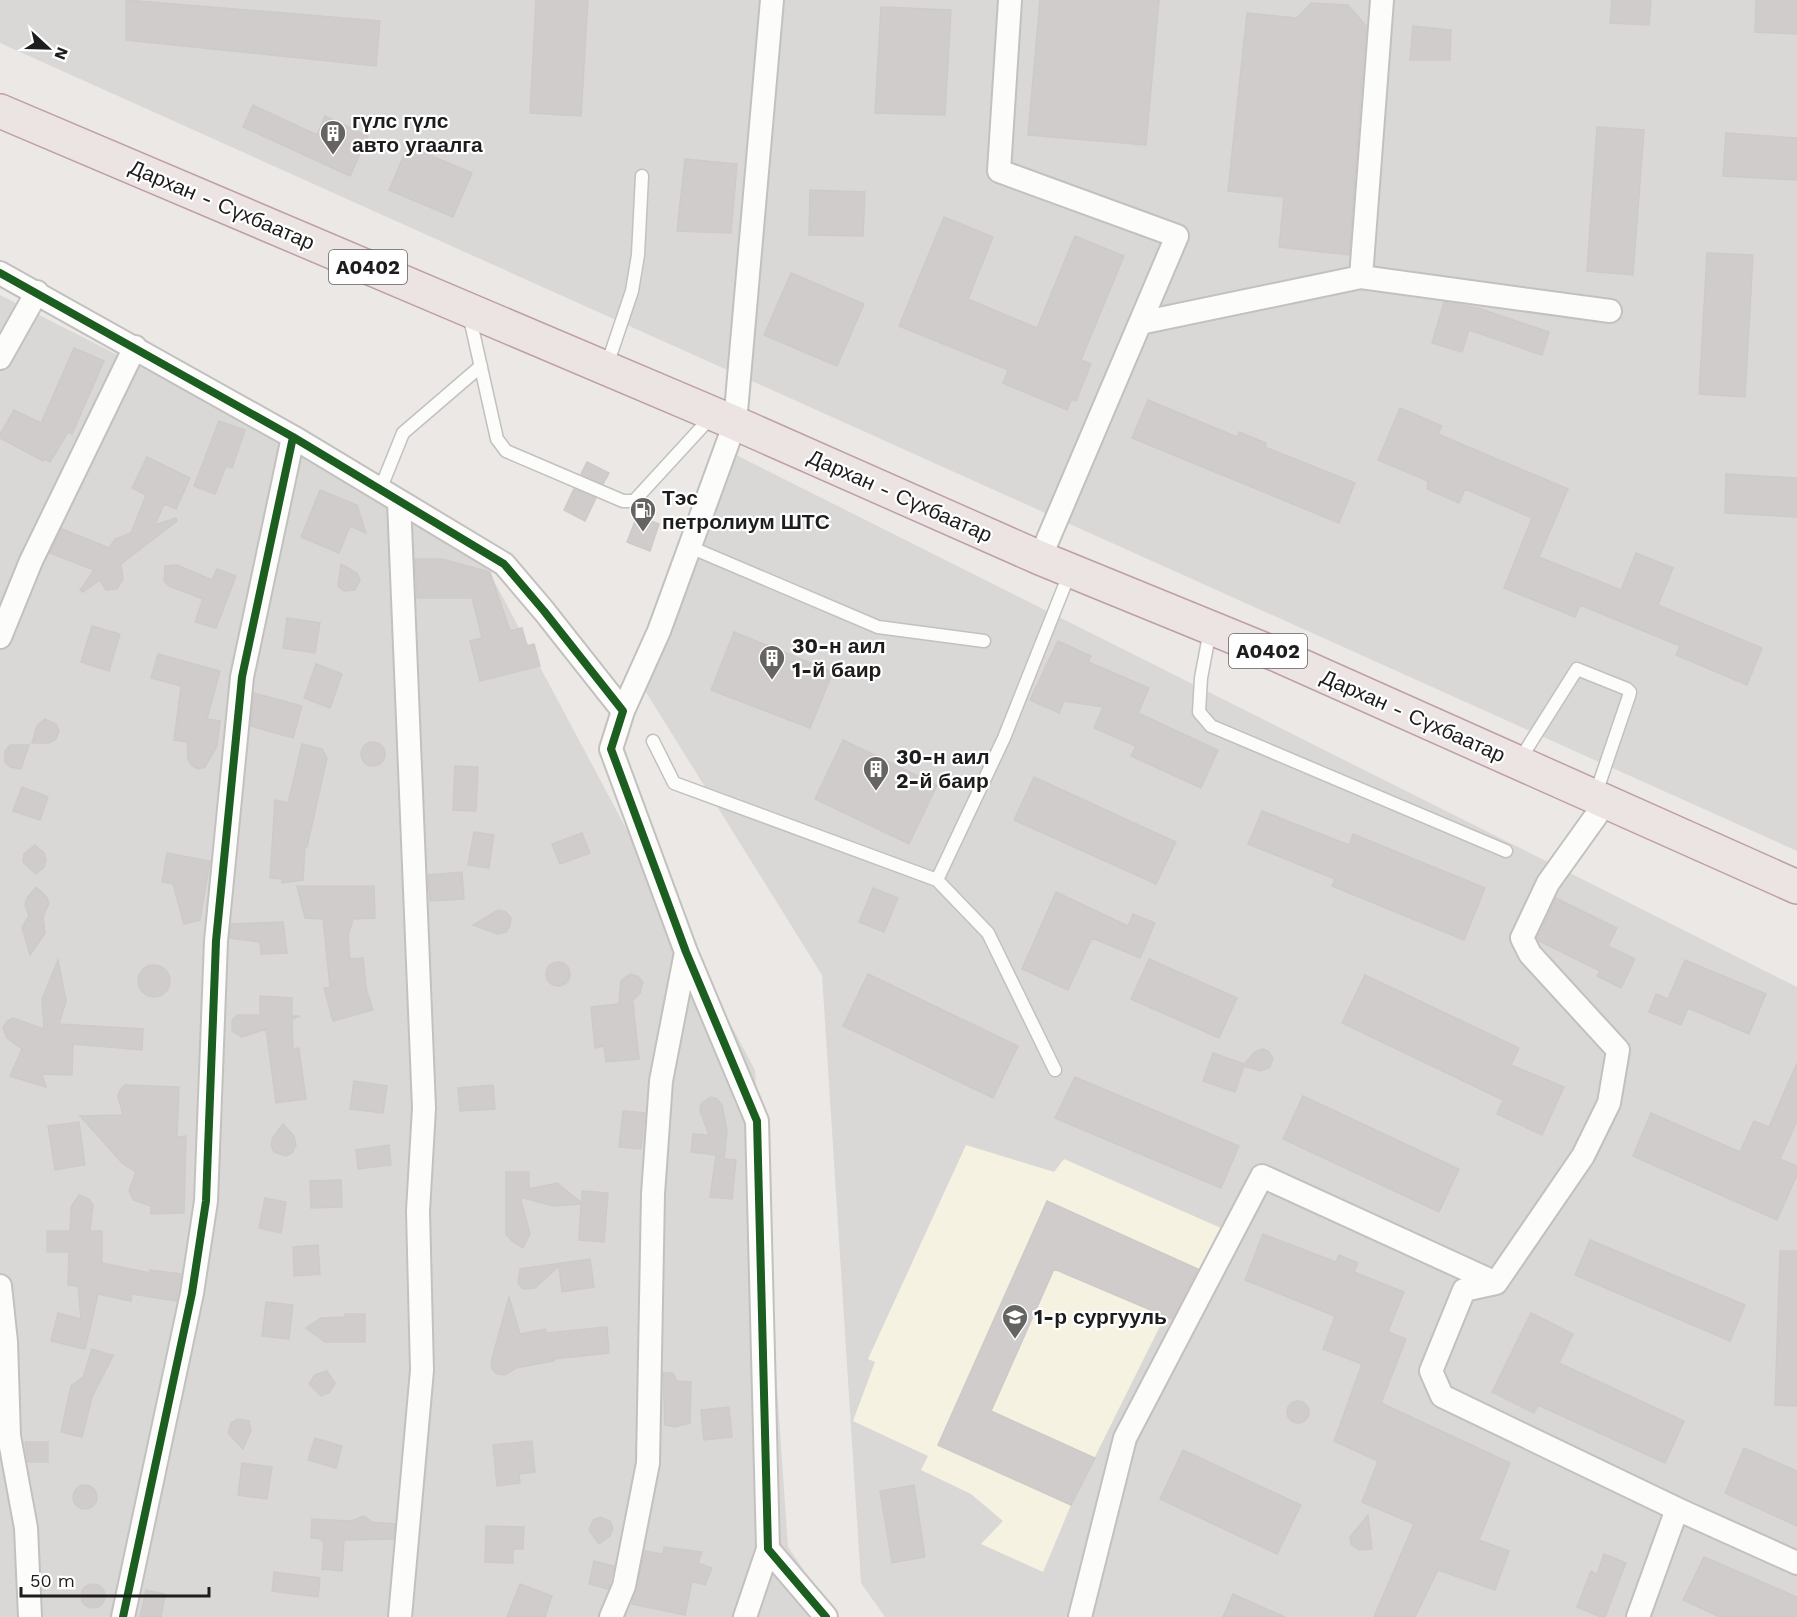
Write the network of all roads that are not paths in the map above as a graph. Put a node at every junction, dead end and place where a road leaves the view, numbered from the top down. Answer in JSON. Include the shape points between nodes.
{"nodes":[{"id":1,"x":772,"y":0,"type":"edge"},
{"id":2,"x":1010,"y":0,"type":"edge"},
{"id":3,"x":1382,"y":0,"type":"edge"},
{"id":4,"x":0,"y":111,"type":"edge"},
{"id":5,"x":642,"y":176,"type":"dead end"},
{"id":6,"x":0,"y":273,"type":"edge"},
{"id":7,"x":1361,"y":277,"type":"junction"},
{"id":8,"x":37,"y":292,"type":"junction"},
{"id":9,"x":468,"y":310,"type":"junction"},
{"id":10,"x":1610,"y":310,"type":"dead end"},
{"id":11,"x":1140,"y":323,"type":"junction"},
{"id":12,"x":135,"y":347,"type":"junction"},
{"id":13,"x":0,"y":358,"type":"edge"},
{"id":14,"x":481,"y":366,"type":"junction"},
{"id":15,"x":606,"y":368,"type":"junction"},
{"id":16,"x":725,"y":419,"type":"junction"},
{"id":17,"x":292,"y":437,"type":"junction"},
{"id":18,"x":389,"y":495,"type":"junction"},
{"id":19,"x":690,"y":547,"type":"junction"},
{"id":20,"x":1041,"y":558,"type":"junction"},
{"id":21,"x":1071,"y":570,"type":"junction"},
{"id":22,"x":1210,"y":627,"type":"junction"},
{"id":23,"x":0,"y":637,"type":"edge"},
{"id":24,"x":984,"y":641,"type":"dead end"},
{"id":25,"x":622,"y":711,"type":"junction"},
{"id":26,"x":653,"y":741,"type":"dead end"},
{"id":27,"x":1518,"y":763,"type":"junction"},
{"id":28,"x":1600,"y":800,"type":"junction"},
{"id":29,"x":1506,"y":851,"type":"dead end"},
{"id":30,"x":937,"y":880,"type":"junction"},
{"id":31,"x":1797,"y":887,"type":"edge"},
{"id":32,"x":686,"y":952,"type":"junction"},
{"id":33,"x":1056,"y":1070,"type":"dead end"},
{"id":34,"x":1496,"y":1283,"type":"junction"},
{"id":35,"x":0,"y":1286,"type":"edge"},
{"id":36,"x":1677,"y":1509,"type":"junction"},
{"id":37,"x":768,"y":1549,"type":"junction"},
{"id":38,"x":1797,"y":1563,"type":"edge"},
{"id":39,"x":30,"y":1617,"type":"edge"},
{"id":40,"x":123,"y":1617,"type":"edge"},
{"id":41,"x":400,"y":1617,"type":"edge"},
{"id":42,"x":611,"y":1617,"type":"edge"},
{"id":43,"x":745,"y":1617,"type":"edge"},
{"id":44,"x":826,"y":1617,"type":"edge"},
{"id":45,"x":1080,"y":1617,"type":"edge"},
{"id":46,"x":1638,"y":1617,"type":"edge"}],
"edges":[{"from":1,"to":16,"type":"street"},
{"from":2,"to":11,"type":"street","via":[[999,171],[1177,236]]},
{"from":3,"to":7,"type":"street"},
{"from":4,"to":9,"type":"highway","name":"Дархан - Сүхбаатар","number":"A0402"},
{"from":5,"to":15,"type":"lane","via":[[632,291]]},
{"from":6,"to":8,"type":"street"},
{"from":7,"to":10,"type":"street"},
{"from":7,"to":11,"type":"street"},
{"from":8,"to":12,"type":"street"},
{"from":8,"to":13,"type":"street"},
{"from":9,"to":14,"type":"lane"},
{"from":9,"to":15,"type":"highway","name":"Дархан - Сүхбаатар","number":"A0402"},
{"from":11,"to":20,"type":"street"},
{"from":12,"to":17,"type":"street"},
{"from":12,"to":23,"type":"street","via":[[31,561]]},
{"from":14,"to":16,"type":"lane","via":[[497,439],[506,451],[623,501],[634,501]]},
{"from":14,"to":18,"type":"lane","via":[[403,433]]},
{"from":15,"to":16,"type":"highway","name":"Дархан - Сүхбаатар","number":"A0402"},
{"from":16,"to":19,"type":"street"},
{"from":16,"to":20,"type":"highway","name":"Дархан - Сүхбаатар","number":"A0402"},
{"from":17,"to":18,"type":"street"},
{"from":17,"to":40,"type":"street","via":[[242,677],[216,941],[206,1201],[192,1293]]},
{"from":18,"to":25,"type":"street","via":[[504,564]]},
{"from":18,"to":41,"type":"street","via":[[424,1108],[418,1210],[422,1370]]},
{"from":19,"to":24,"type":"lane","via":[[878,627]]},
{"from":19,"to":25,"type":"street","via":[[659,631]]},
{"from":20,"to":21,"type":"highway","name":"Дархан - Сүхбаатар","number":"A0402"},
{"from":21,"to":22,"type":"highway","name":"Дархан - Сүхбаатар","number":"A0402"},
{"from":21,"to":30,"type":"lane","via":[[1009,728]]},
{"from":22,"to":27,"type":"highway","name":"Дархан - Сүхбаатар","number":"A0402"},
{"from":22,"to":29,"type":"lane","via":[[1199,712],[1211,726]]},
{"from":25,"to":32,"type":"street","via":[[611,749]]},
{"from":26,"to":30,"type":"lane","via":[[674,783]]},
{"from":27,"to":28,"type":"highway","name":"Дархан - Сүхбаатар","number":"A0402"},
{"from":27,"to":28,"type":"lane","via":[[1577,669],[1627,689],[1629,696]]},
{"from":28,"to":31,"type":"highway","name":"Дархан - Сүхбаатар","number":"A0402"},
{"from":28,"to":34,"type":"street","via":[[1548,883],[1522,938],[1530,954],[1618,1050],[1609,1103],[1583,1156]]},
{"from":30,"to":33,"type":"lane","via":[[988,933]]},
{"from":32,"to":37,"type":"street","via":[[756,1121]]},
{"from":32,"to":42,"type":"street","via":[[661,1081],[654,1171],[648,1463],[624,1586]]},
{"from":34,"to":36,"type":"street","via":[[1464,1290],[1431,1371],[1442,1396]]},
{"from":34,"to":45,"type":"street","via":[[1262,1176],[1125,1438]]},
{"from":35,"to":39,"type":"street","via":[[9,1436],[26,1528]]},
{"from":36,"to":38,"type":"street"},
{"from":36,"to":46,"type":"street"},
{"from":37,"to":43,"type":"street"},
{"from":37,"to":44,"type":"street"}]}
